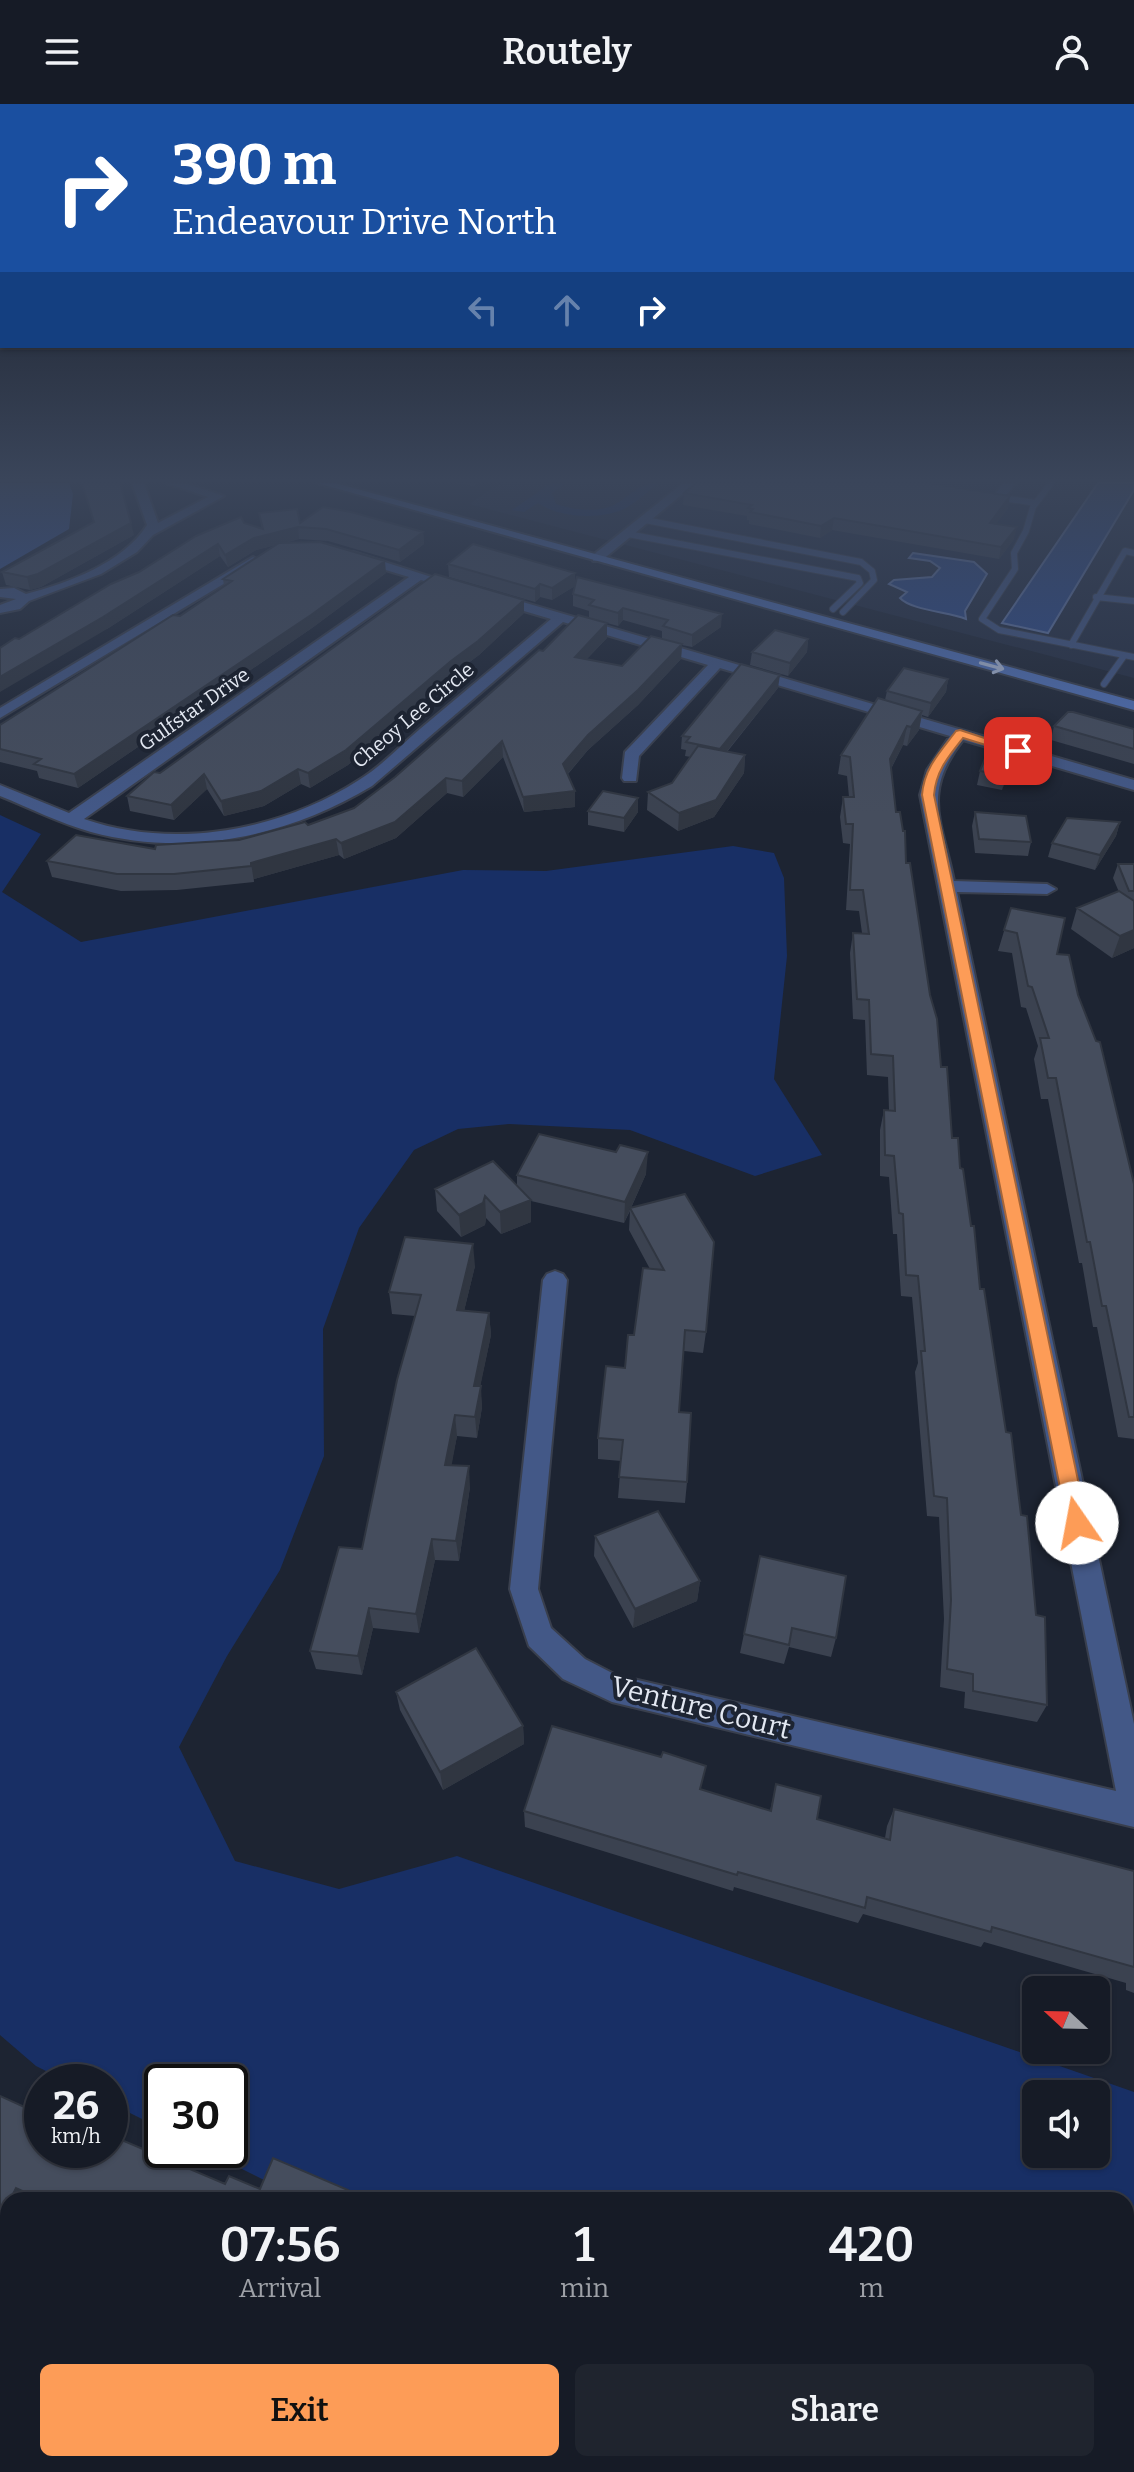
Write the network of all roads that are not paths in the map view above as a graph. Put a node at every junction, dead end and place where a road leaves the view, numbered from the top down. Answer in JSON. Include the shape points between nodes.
{"nodes":[{"id":1,"x":17,"y":594,"type":"edge"},
{"id":2,"x":37,"y":594,"type":"edge"},
{"id":3,"x":199,"y":594,"type":"edge"},
{"id":4,"x":394,"y":594,"type":"edge"},
{"id":5,"x":480,"y":594,"type":"edge"},
{"id":6,"x":733,"y":594,"type":"edge"},
{"id":7,"x":777,"y":594,"type":"edge"},
{"id":8,"x":852,"y":594,"type":"edge"},
{"id":9,"x":858,"y":594,"type":"edge"},
{"id":10,"x":999,"y":594,"type":"edge"},
{"id":11,"x":1098,"y":594,"type":"edge"},
{"id":12,"x":1096,"y":597,"type":"junction"},
{"id":13,"x":24,"y":598,"type":"junction"},
{"id":14,"x":1134,"y":601,"type":"edge"},
{"id":15,"x":0,"y":609,"type":"edge"},
{"id":16,"x":838,"y":610,"type":"junction"},
{"id":17,"x":561,"y":617,"type":"junction"},
{"id":18,"x":1071,"y":645,"type":"junction"},
{"id":19,"x":1124,"y":656,"type":"junction"},
{"id":20,"x":1134,"y":657,"type":"edge"},
{"id":21,"x":717,"y":663,"type":"junction"},
{"id":22,"x":1100,"y":689,"type":"junction"},
{"id":23,"x":1134,"y":692,"type":"edge"},
{"id":24,"x":1134,"y":706,"type":"edge"},
{"id":25,"x":0,"y":714,"type":"edge"},
{"id":26,"x":960,"y":734,"type":"junction"},
{"id":27,"x":630,"y":778,"type":"dead end"},
{"id":28,"x":1134,"y":785,"type":"edge"},
{"id":29,"x":0,"y":790,"type":"edge"},
{"id":30,"x":71,"y":820,"type":"junction"},
{"id":31,"x":948,"y":886,"type":"junction"},
{"id":32,"x":1047,"y":889,"type":"dead end"},
{"id":33,"x":555,"y":1280,"type":"dead end"},
{"id":34,"x":1134,"y":1799,"type":"edge"},
{"id":35,"x":1134,"y":1811,"type":"edge"}],
"edges":[{"from":1,"to":13,"type":"street"},
{"from":2,"to":13,"type":"street"},
{"from":3,"to":25,"type":"street"},
{"from":4,"to":30,"type":"street","name":"Gulfstar Drive"},
{"from":5,"to":17,"type":"street"},
{"from":6,"to":22,"type":"main road","one_way":true},
{"from":7,"to":16,"type":"main road"},
{"from":8,"to":16,"type":"lane"},
{"from":9,"to":16,"type":"lane"},
{"from":10,"to":18,"type":"lane","via":[[982,619],[999,630]]},
{"from":11,"to":12,"type":"lane"},
{"from":12,"to":14,"type":"lane"},
{"from":12,"to":18,"type":"lane"},
{"from":13,"to":15,"type":"street"},
{"from":16,"to":22,"type":"main road"},
{"from":17,"to":21,"type":"street"},
{"from":17,"to":30,"type":"street","name":"Cheoy Lee Circle","via":[[366,783],[320,808],[278,824],[173,838],[133,836]]},
{"from":18,"to":19,"type":"lane"},
{"from":19,"to":20,"type":"lane"},
{"from":19,"to":22,"type":"lane"},
{"from":21,"to":26,"type":"street"},
{"from":21,"to":27,"type":"street","via":[[631,755]]},
{"from":22,"to":23,"type":"main road"},
{"from":22,"to":24,"type":"main road"},
{"from":26,"to":28,"type":"street"},
{"from":26,"to":31,"type":"street","via":[[929,779]]},
{"from":29,"to":30,"type":"street","name":"Cheoy Lee Circle"},
{"from":31,"to":32,"type":"street"},
{"from":31,"to":34,"type":"street"},
{"from":33,"to":35,"type":"street","name":"Venture Court","via":[[524,1589],[539,1636],[574,1669],[612,1688]]}]}
